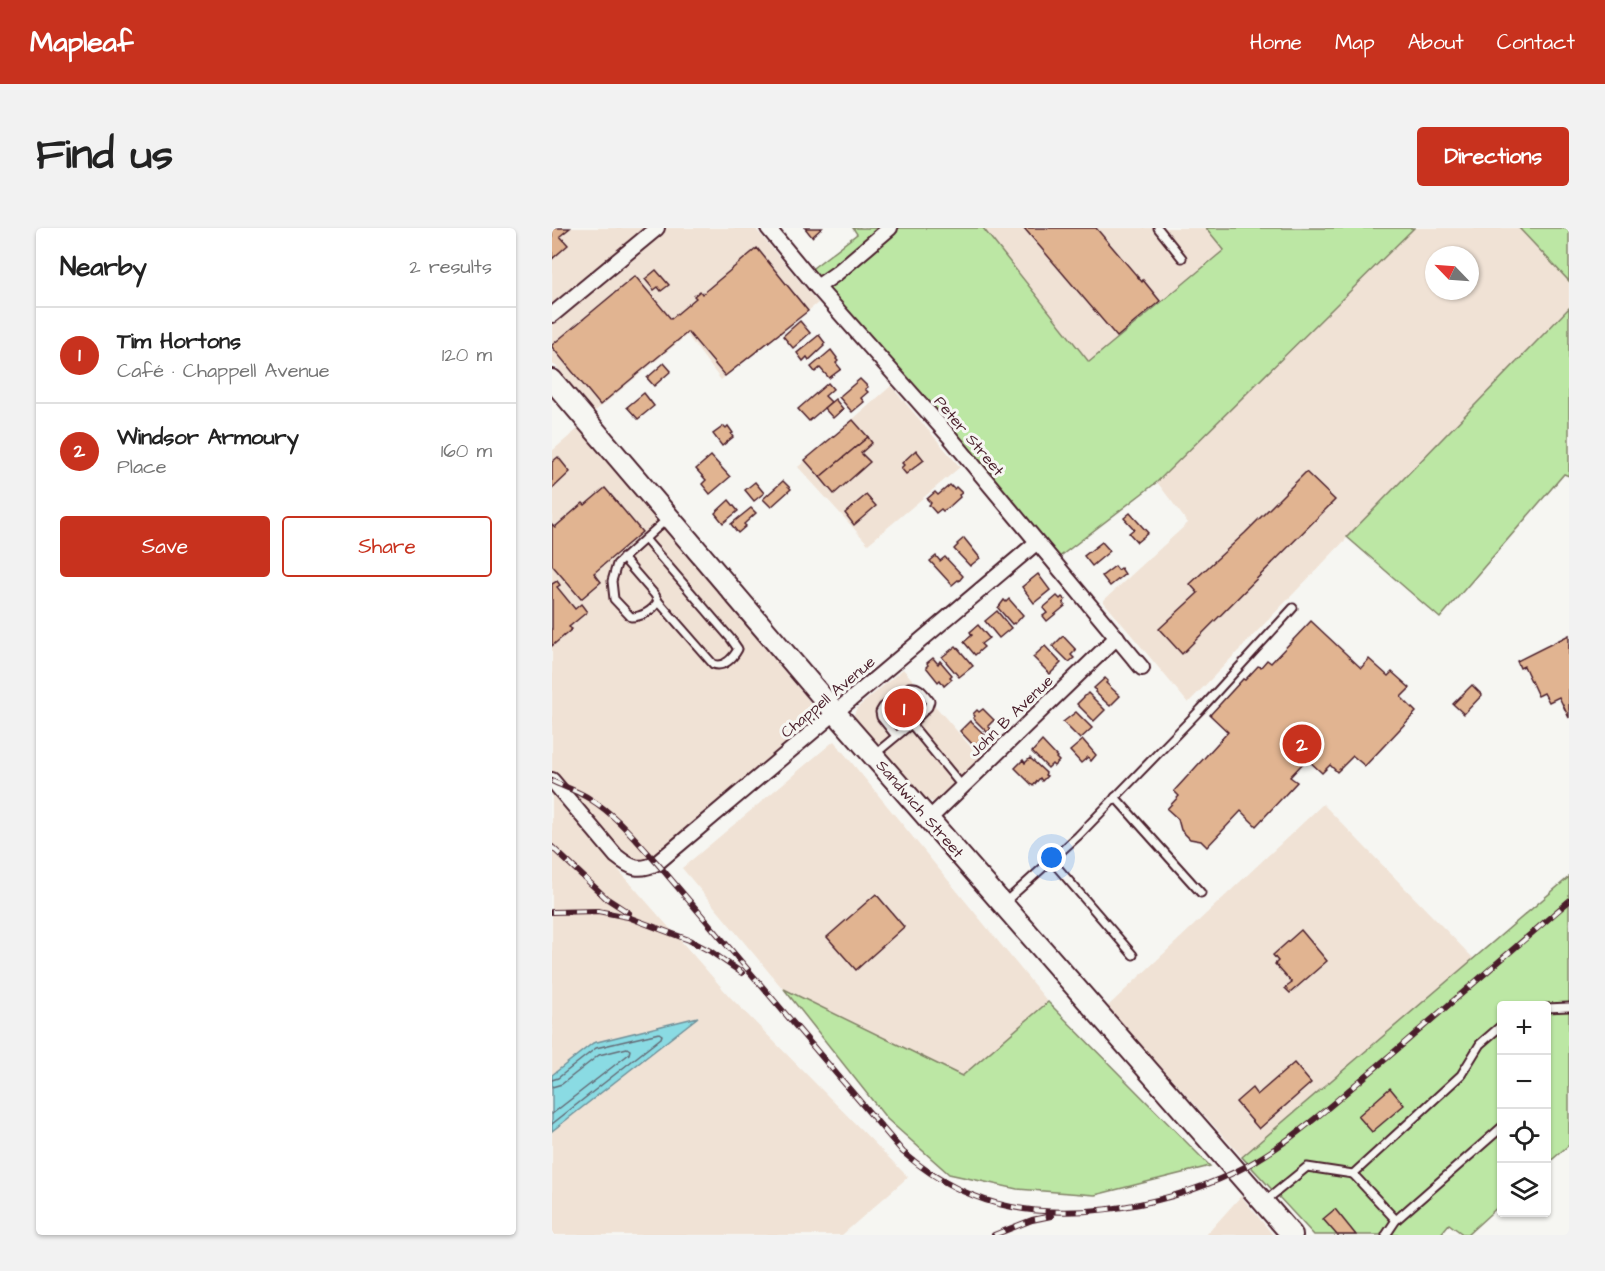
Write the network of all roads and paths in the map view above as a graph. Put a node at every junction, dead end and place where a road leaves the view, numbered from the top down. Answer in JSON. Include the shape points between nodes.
{"nodes":[{"id":1,"x":657,"y":228,"type":"edge"},
{"id":2,"x":768,"y":228,"type":"edge"},
{"id":3,"x":890,"y":228,"type":"edge"},
{"id":4,"x":1158,"y":228,"type":"edge"},
{"id":5,"x":1182,"y":258,"type":"dead end"},
{"id":6,"x":817,"y":287,"type":"junction"},
{"id":7,"x":552,"y":315,"type":"edge"},
{"id":8,"x":552,"y":380,"type":"edge"},
{"id":9,"x":669,"y":518,"type":"junction"},
{"id":10,"x":645,"y":538,"type":"junction"},
{"id":11,"x":1036,"y":543,"type":"junction"},
{"id":12,"x":623,"y":558,"type":"junction"},
{"id":13,"x":658,"y":601,"type":"junction"},
{"id":14,"x":1293,"y":608,"type":"dead end"},
{"id":15,"x":1116,"y":637,"type":"junction"},
{"id":16,"x":1142,"y":668,"type":"dead end"},
{"id":17,"x":835,"y":712,"type":"junction"},
{"id":18,"x":911,"y":724,"type":"junction"},
{"id":19,"x":897,"y":736,"type":"junction"},
{"id":20,"x":873,"y":756,"type":"junction"},
{"id":21,"x":552,"y":780,"type":"edge"},
{"id":22,"x":962,"y":786,"type":"junction"},
{"id":23,"x":1115,"y":797,"type":"junction"},
{"id":24,"x":928,"y":819,"type":"junction"},
{"id":25,"x":1051,"y":860,"type":"junction"},
{"id":26,"x":1201,"y":893,"type":"dead end"},
{"id":27,"x":1003,"y":904,"type":"junction"},
{"id":28,"x":1133,"y":955,"type":"dead end"},
{"id":29,"x":1569,"y":1007,"type":"edge"},
{"id":30,"x":1551,"y":1008,"type":"edge"},
{"id":31,"x":1497,"y":1029,"type":"edge"},
{"id":32,"x":1497,"y":1131,"type":"edge"},
{"id":33,"x":1353,"y":1174,"type":"junction"},
{"id":34,"x":1263,"y":1203,"type":"junction"},
{"id":35,"x":1396,"y":1220,"type":"junction"},
{"id":36,"x":1292,"y":1235,"type":"edge"},
{"id":37,"x":1386,"y":1235,"type":"edge"}],
"edges":[{"from":1,"to":7,"type":"street"},
{"from":2,"to":6,"type":"street","name":"Peter Street"},
{"from":3,"to":6,"type":"street"},
{"from":4,"to":5,"type":"lane"},
{"from":6,"to":11,"type":"street","name":"Peter Street","via":[[949,436]]},
{"from":8,"to":9,"type":"main road","name":"Sandwich Street"},
{"from":9,"to":10,"type":"lane"},
{"from":9,"to":17,"type":"main road","name":"Sandwich Street"},
{"from":10,"to":12,"type":"lane"},
{"from":10,"to":13,"type":"lane","via":[[731,639],[738,649],[735,655],[725,664],[713,664]]},
{"from":11,"to":15,"type":"street","name":"Peter Street"},
{"from":11,"to":17,"type":"street","name":"Chappell Avenue"},
{"from":12,"to":13,"type":"lane"},
{"from":12,"to":13,"type":"lane","via":[[612,581],[614,599],[631,617],[639,617]]},
{"from":14,"to":23,"type":"lane"},
{"from":15,"to":16,"type":"street","name":"Peter Street"},
{"from":15,"to":22,"type":"street","name":"John B Avenue"},
{"from":17,"to":20,"type":"main road","name":"Sandwich Street"},
{"from":17,"to":21,"type":"street","name":"Chappell Avenue","via":[[657,863],[646,868],[628,865],[616,856]]},
{"from":18,"to":19,"type":"lane"},
{"from":18,"to":19,"type":"lane","via":[[930,701],[914,686],[880,712]]},
{"from":18,"to":22,"type":"lane"},
{"from":19,"to":20,"type":"lane"},
{"from":20,"to":24,"type":"main road","name":"Sandwich Street"},
{"from":22,"to":24,"type":"street","name":"John B Avenue"},
{"from":23,"to":25,"type":"lane"},
{"from":23,"to":26,"type":"lane"},
{"from":24,"to":27,"type":"main road","name":"Sandwich Street"},
{"from":25,"to":27,"type":"lane"},
{"from":25,"to":28,"type":"lane"},
{"from":27,"to":34,"type":"main road","name":"Sandwich Street"},
{"from":29,"to":30,"type":"lane"},
{"from":31,"to":33,"type":"lane","via":[[1479,1044],[1461,1075]]},
{"from":32,"to":35,"type":"lane"},
{"from":33,"to":34,"type":"lane","via":[[1307,1167]]},
{"from":33,"to":35,"type":"lane"},
{"from":34,"to":36,"type":"main road","name":"Sandwich Street"},
{"from":35,"to":37,"type":"lane"}]}
